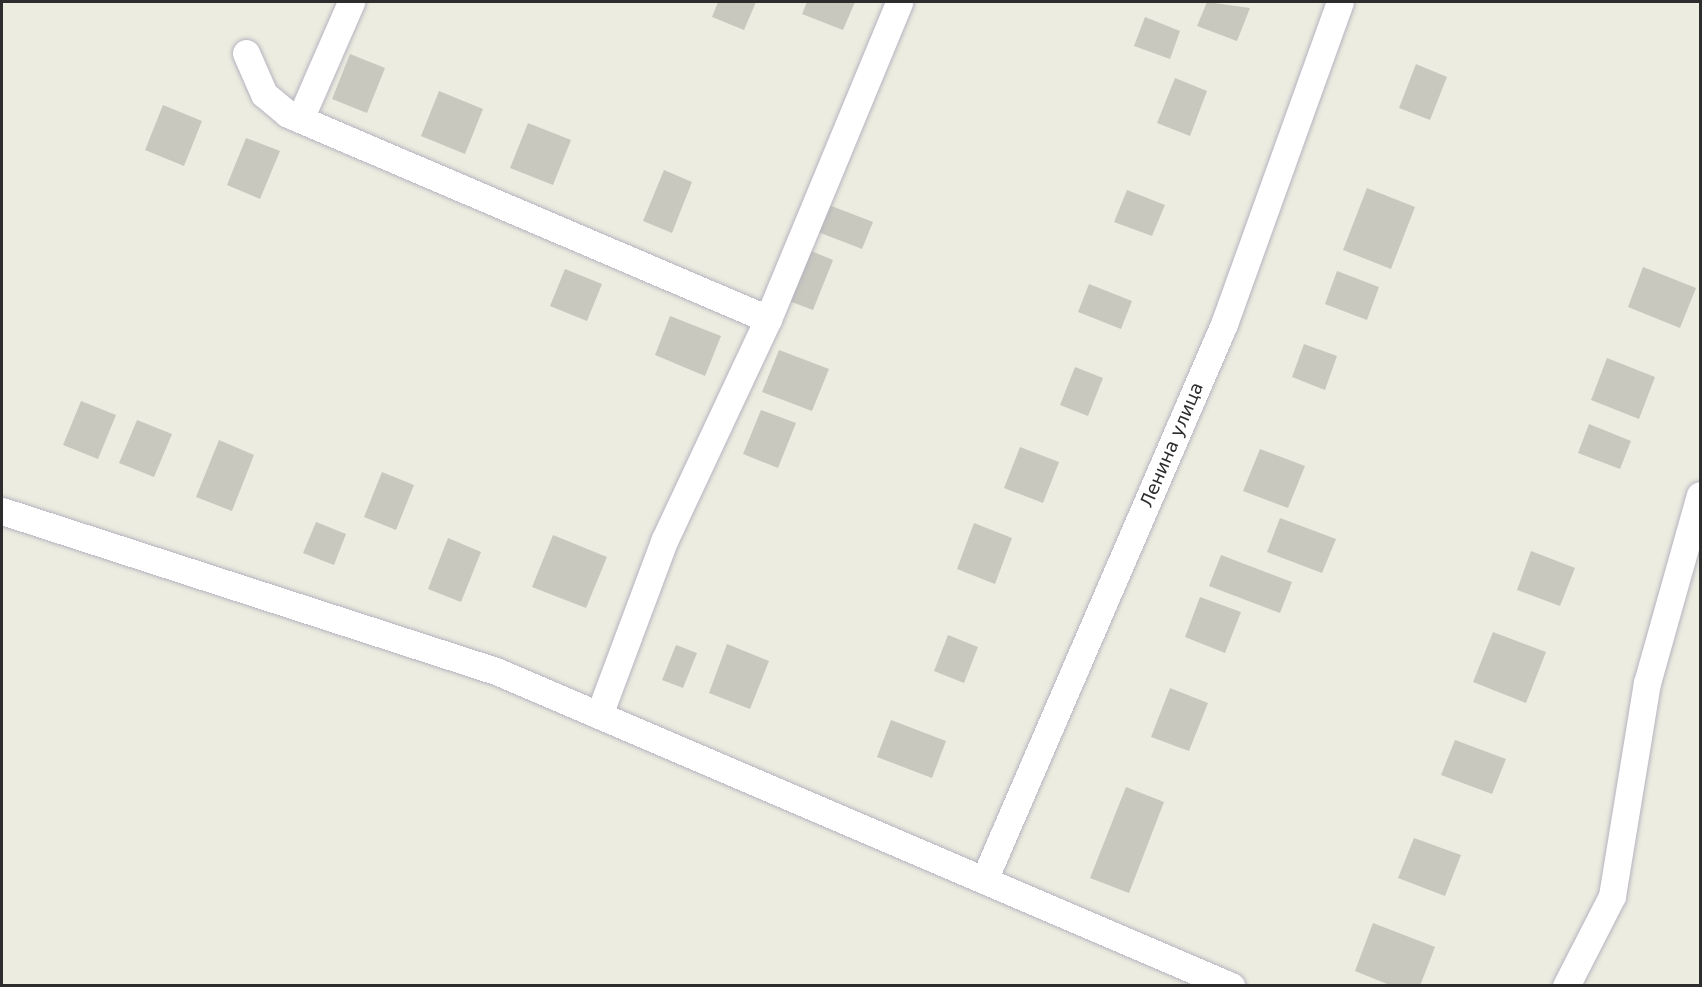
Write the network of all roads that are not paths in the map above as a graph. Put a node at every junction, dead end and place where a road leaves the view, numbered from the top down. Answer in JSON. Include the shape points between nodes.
{"nodes":[{"id":1,"x":351,"y":2,"type":"edge"},
{"id":2,"x":899,"y":2,"type":"edge"},
{"id":3,"x":1340,"y":2,"type":"edge"},
{"id":4,"x":246,"y":53,"type":"dead end"},
{"id":5,"x":300,"y":118,"type":"junction"},
{"id":6,"x":768,"y":319,"type":"junction"},
{"id":7,"x":1701,"y":495,"type":"edge"},
{"id":8,"x":2,"y":511,"type":"edge"},
{"id":9,"x":599,"y":715,"type":"junction"},
{"id":10,"x":984,"y":880,"type":"junction"},
{"id":11,"x":1231,"y":986,"type":"edge"},
{"id":12,"x":1566,"y":986,"type":"edge"}],
"edges":[{"from":1,"to":5,"type":"street"},
{"from":2,"to":6,"type":"street"},
{"from":3,"to":10,"type":"street","name":"Ленина улица","via":[[1224,324]]},
{"from":4,"to":5,"type":"street","via":[[264,94]]},
{"from":5,"to":6,"type":"street"},
{"from":6,"to":9,"type":"street","via":[[664,542]]},
{"from":7,"to":12,"type":"street","via":[[1647,683],[1612,896]]},
{"from":8,"to":9,"type":"street","via":[[496,671]]},
{"from":9,"to":10,"type":"street"},
{"from":10,"to":11,"type":"street"}]}
